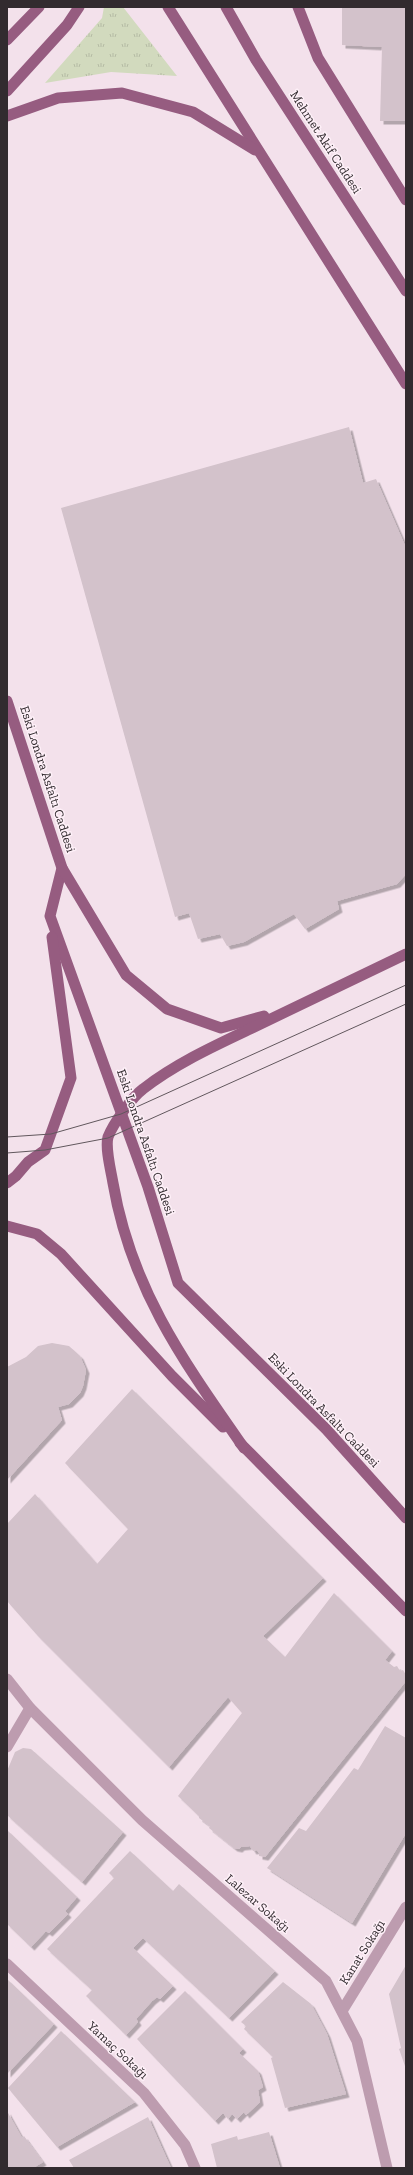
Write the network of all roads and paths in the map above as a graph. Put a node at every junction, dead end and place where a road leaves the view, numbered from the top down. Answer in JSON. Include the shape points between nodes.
{"nodes":[{"id":1,"x":39,"y":7,"type":"edge"},
{"id":2,"x":79,"y":7,"type":"edge"},
{"id":3,"x":168,"y":7,"type":"edge"},
{"id":4,"x":226,"y":7,"type":"edge"},
{"id":5,"x":298,"y":7,"type":"edge"},
{"id":6,"x":7,"y":40,"type":"edge"},
{"id":7,"x":7,"y":91,"type":"edge"},
{"id":8,"x":7,"y":116,"type":"edge"},
{"id":9,"x":258,"y":151,"type":"junction"},
{"id":10,"x":406,"y":200,"type":"edge"},
{"id":11,"x":403,"y":286,"type":"edge"},
{"id":12,"x":406,"y":384,"type":"edge"},
{"id":13,"x":7,"y":701,"type":"edge"},
{"id":14,"x":62,"y":868,"type":"junction"},
{"id":15,"x":50,"y":916,"type":"junction"},
{"id":16,"x":406,"y":954,"type":"edge"},
{"id":17,"x":290,"y":1010,"type":"junction"},
{"id":18,"x":121,"y":1114,"type":"junction"},
{"id":19,"x":7,"y":1183,"type":"edge"},
{"id":20,"x":7,"y":1226,"type":"edge"},
{"id":21,"x":244,"y":1448,"type":"junction"},
{"id":22,"x":406,"y":1518,"type":"edge"},
{"id":23,"x":406,"y":1611,"type":"edge"},
{"id":24,"x":7,"y":1679,"type":"edge"},
{"id":25,"x":30,"y":1708,"type":"junction"},
{"id":26,"x":7,"y":1747,"type":"edge"},
{"id":27,"x":406,"y":1907,"type":"edge"},
{"id":28,"x":7,"y":1964,"type":"edge"},
{"id":29,"x":342,"y":2011,"type":"junction"},
{"id":30,"x":195,"y":2168,"type":"edge"},
{"id":31,"x":387,"y":2168,"type":"edge"}],
"edges":[{"from":1,"to":6,"type":"main road"},
{"from":2,"to":7,"type":"main road","via":[[67,25]]},
{"from":3,"to":9,"type":"main road"},
{"from":4,"to":11,"type":"main road","name":"Mehmet Akif Caddesi","via":[[256,60]]},
{"from":5,"to":10,"type":"main road","via":[[318,58]]},
{"from":8,"to":9,"type":"main road","via":[[58,98],[122,93],[193,112]]},
{"from":9,"to":12,"type":"main road"},
{"from":13,"to":14,"type":"main road","name":"Eski Londra Asfaltı Caddesi"},
{"from":14,"to":15,"type":"main road","name":"Eski Londra Asfaltı Caddesi"},
{"from":14,"to":17,"type":"main road","via":[[126,975],[167,1009],[221,1028]]},
{"from":15,"to":18,"type":"main road","name":"Eski Londra Asfaltı Caddesi"},
{"from":15,"to":19,"type":"main road","via":[[71,1078],[45,1150],[28,1162]]},
{"from":16,"to":17,"type":"main road"},
{"from":17,"to":18,"type":"main road","via":[[200,1053],[142,1089]]},
{"from":18,"to":21,"type":"main road","via":[[108,1138],[117,1206],[131,1255],[156,1312],[187,1366]]},
{"from":18,"to":22,"type":"main road","name":"Eski Londra Asfaltı Caddesi","via":[[148,1187],[178,1282],[326,1429]]},
{"from":20,"to":21,"type":"main road","via":[[37,1234],[61,1254],[172,1376]]},
{"from":21,"to":23,"type":"main road"},
{"from":24,"to":25,"type":"street","name":"Lalezar Sokağı"},
{"from":25,"to":26,"type":"street"},
{"from":25,"to":29,"type":"street","name":"Lalezar Sokağı","via":[[142,1820],[326,1981]]},
{"from":27,"to":29,"type":"street","name":"Kanat Sokağı"},
{"from":28,"to":30,"type":"street","name":"Yamaç Sokağı","via":[[144,2093],[185,2145]]},
{"from":29,"to":31,"type":"street","name":"Lalezar Sokağı","via":[[357,2041]]}]}
